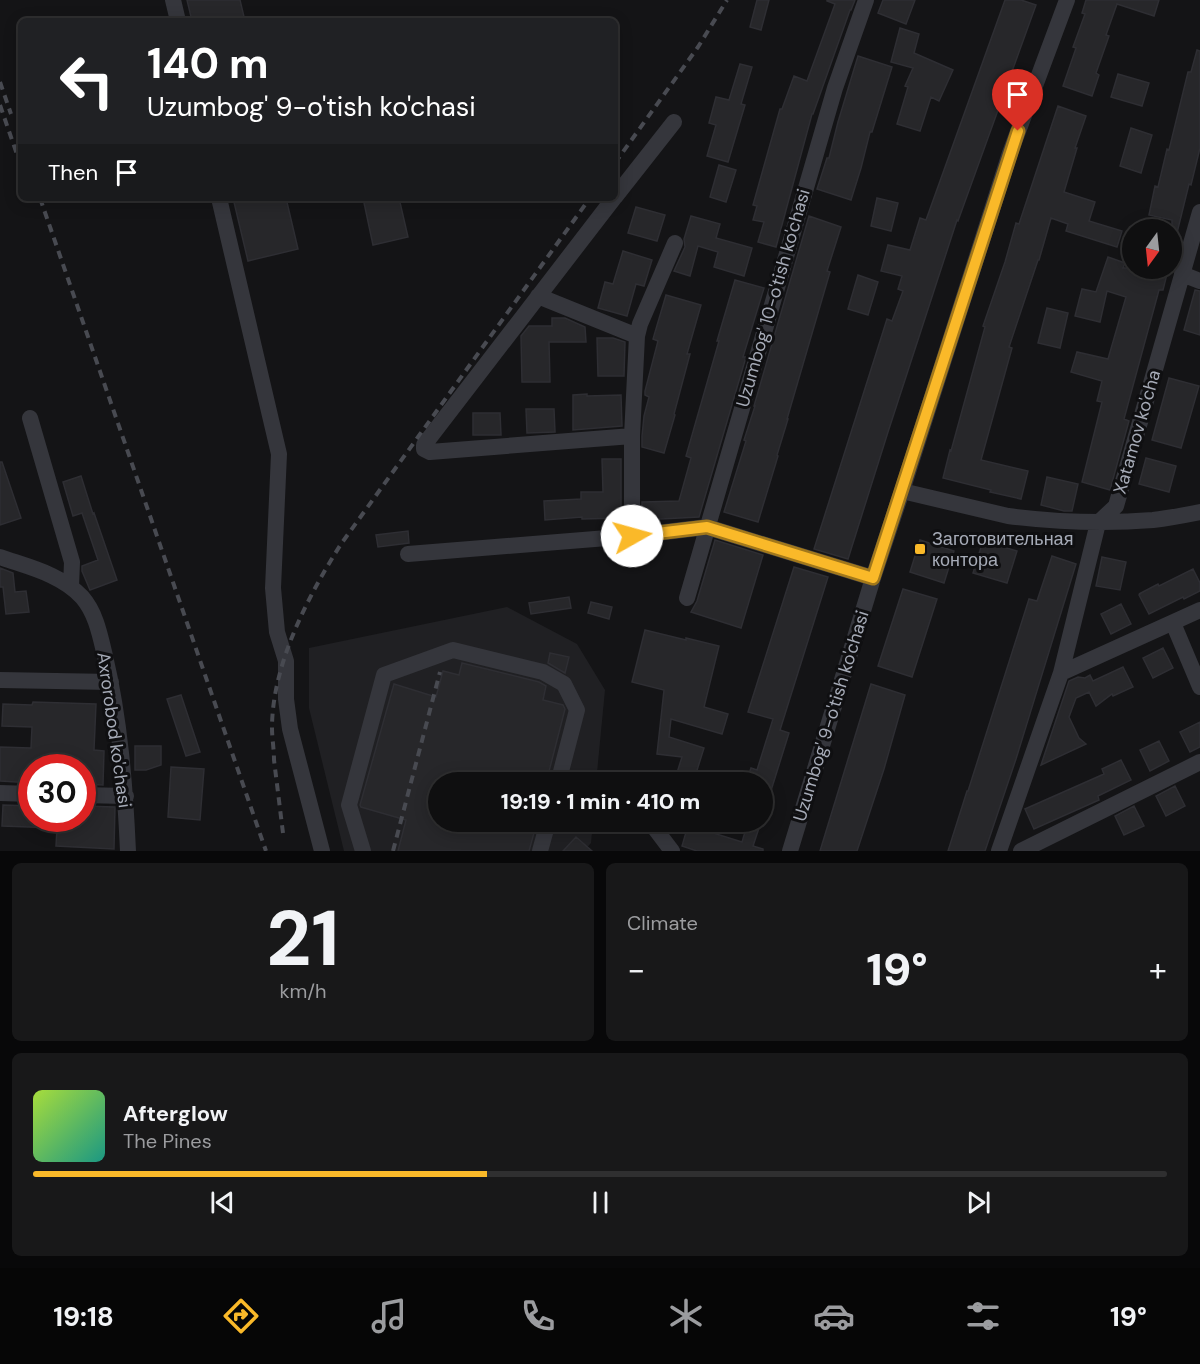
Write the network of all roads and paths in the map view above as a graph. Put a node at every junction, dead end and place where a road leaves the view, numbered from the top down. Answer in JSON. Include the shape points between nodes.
{"nodes":[{"id":1,"x":173,"y":0,"type":"edge"},
{"id":2,"x":866,"y":0,"type":"edge"},
{"id":3,"x":1067,"y":0,"type":"edge"},
{"id":4,"x":177,"y":18,"type":"edge"},
{"id":5,"x":674,"y":122,"type":"dead end"},
{"id":6,"x":618,"y":192,"type":"edge"},
{"id":7,"x":220,"y":201,"type":"edge"},
{"id":8,"x":611,"y":201,"type":"edge"},
{"id":9,"x":1200,"y":212,"type":"edge"},
{"id":10,"x":675,"y":243,"type":"dead end"},
{"id":11,"x":1182,"y":274,"type":"joint"},
{"id":12,"x":1181,"y":279,"type":"edge"},
{"id":13,"x":1200,"y":281,"type":"edge"},
{"id":14,"x":538,"y":296,"type":"junction"},
{"id":15,"x":637,"y":336,"type":"junction"},
{"id":16,"x":30,"y":418,"type":"dead end"},
{"id":17,"x":632,"y":436,"type":"junction"},
{"id":18,"x":902,"y":491,"type":"junction"},
{"id":19,"x":1200,"y":513,"type":"edge"},
{"id":20,"x":1098,"y":523,"type":"junction"},
{"id":21,"x":707,"y":527,"type":"junction"},
{"id":22,"x":632,"y":536,"type":"junction"},
{"id":23,"x":408,"y":554,"type":"dead end"},
{"id":24,"x":0,"y":557,"type":"edge"},
{"id":25,"x":873,"y":578,"type":"junction"},
{"id":26,"x":71,"y":587,"type":"junction"},
{"id":27,"x":687,"y":598,"type":"dead end"},
{"id":28,"x":1200,"y":610,"type":"edge"},
{"id":29,"x":1173,"y":623,"type":"junction"},
{"id":30,"x":1061,"y":673,"type":"junction"},
{"id":31,"x":0,"y":680,"type":"edge"},
{"id":32,"x":111,"y":682,"type":"junction"},
{"id":33,"x":1200,"y":687,"type":"edge"},
{"id":34,"x":1200,"y":762,"type":"edge"},
{"id":35,"x":561,"y":772,"type":"edge"},
{"id":36,"x":0,"y":793,"type":"edge"},
{"id":37,"x":18,"y":794,"type":"edge"},
{"id":38,"x":96,"y":795,"type":"edge"},
{"id":39,"x":126,"y":796,"type":"junction"},
{"id":40,"x":545,"y":832,"type":"edge"},
{"id":41,"x":658,"y":832,"type":"edge"},
{"id":42,"x":128,"y":851,"type":"edge"},
{"id":43,"x":322,"y":851,"type":"edge"},
{"id":44,"x":363,"y":851,"type":"edge"},
{"id":45,"x":540,"y":851,"type":"edge"},
{"id":46,"x":672,"y":851,"type":"edge"},
{"id":47,"x":790,"y":851,"type":"edge"},
{"id":48,"x":999,"y":851,"type":"edge"},
{"id":49,"x":1021,"y":851,"type":"edge"}],
"edges":[{"from":1,"to":4,"type":"street"},
{"from":2,"to":21,"type":"street","name":"Uzumbog' 10-o'tish ko'chasi","via":[[835,88]]},
{"from":3,"to":18,"type":"street","name":"Uzumbog' 9-o'tish ko'chasi","via":[[1010,153]]},
{"from":5,"to":6,"type":"street"},
{"from":7,"to":43,"type":"street","via":[[279,454],[273,588],[277,632],[286,661],[285,699],[290,729]]},
{"from":8,"to":14,"type":"street"},
{"from":9,"to":11,"type":"street","name":"Xatamov ko'cha"},
{"from":10,"to":15,"type":"street"},
{"from":11,"to":13,"type":"street"},
{"from":12,"to":20,"type":"street","name":"Xatamov ko'cha","via":[[1116,506]]},
{"from":14,"to":15,"type":"street"},
{"from":14,"to":17,"type":"street","via":[[426,441],[424,449],[430,452]]},
{"from":15,"to":17,"type":"street"},
{"from":16,"to":26,"type":"street","via":[[72,562]]},
{"from":17,"to":22,"type":"street"},
{"from":18,"to":20,"type":"street","via":[[1008,516]]},
{"from":18,"to":25,"type":"street","name":"Uzumbog' 9-o'tish ko'chasi"},
{"from":19,"to":20,"type":"street"},
{"from":20,"to":30,"type":"street","name":"Xatamov ko'cha"},
{"from":21,"to":22,"type":"street"},
{"from":21,"to":25,"type":"street"},
{"from":21,"to":27,"type":"street","name":"Uzumbog' 10-o'tish ko'chasi"},
{"from":22,"to":23,"type":"street"},
{"from":24,"to":26,"type":"street","name":"Axrorobod ko'chasi"},
{"from":25,"to":47,"type":"street","name":"Uzumbog' 9-o'tish ko'chasi"},
{"from":26,"to":32,"type":"street","name":"Axrorobod ko'chasi","via":[[87,603],[95,621]]},
{"from":28,"to":29,"type":"street"},
{"from":29,"to":30,"type":"street"},
{"from":29,"to":33,"type":"street"},
{"from":30,"to":48,"type":"street","name":"Xatamov ko'cha"},
{"from":31,"to":32,"type":"street"},
{"from":32,"to":39,"type":"street","name":"Axrorobod ko'chasi"},
{"from":34,"to":49,"type":"street"},
{"from":35,"to":44,"type":"street","via":[[577,710],[564,684],[543,672],[453,650],[384,675],[349,805]]},
{"from":36,"to":37,"type":"street"},
{"from":38,"to":39,"type":"street"},
{"from":39,"to":42,"type":"street","name":"Axrorobod ko'chasi"},
{"from":40,"to":45,"type":"street"},
{"from":41,"to":46,"type":"street"}]}
